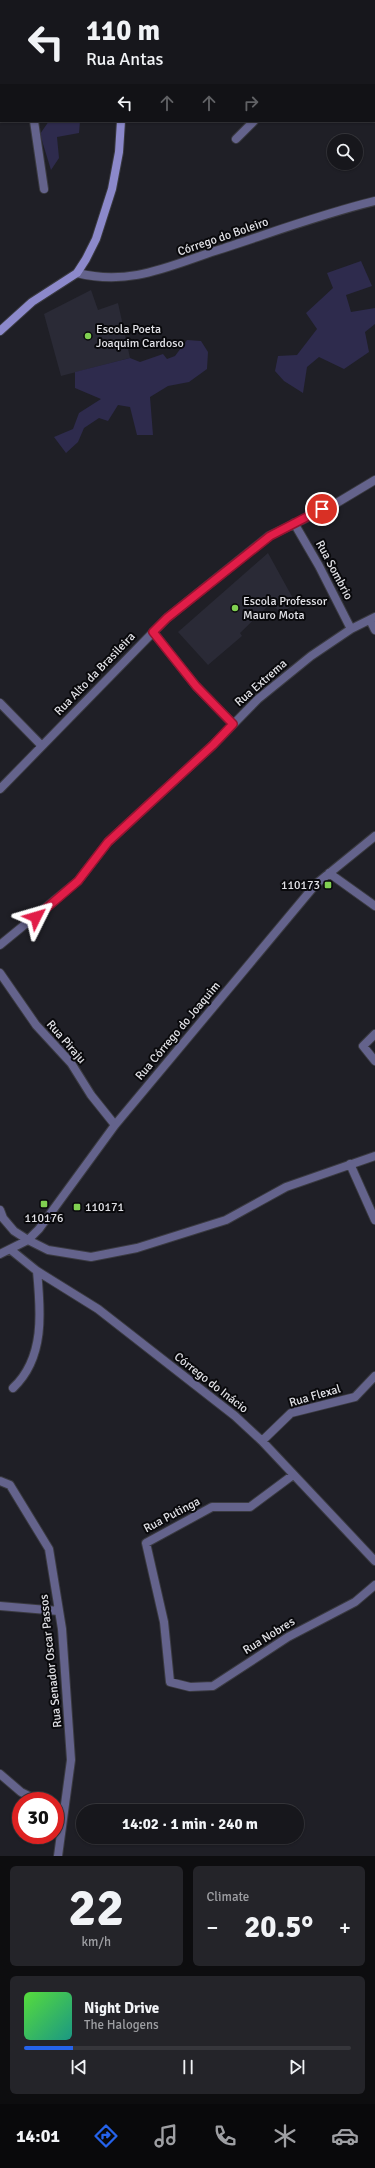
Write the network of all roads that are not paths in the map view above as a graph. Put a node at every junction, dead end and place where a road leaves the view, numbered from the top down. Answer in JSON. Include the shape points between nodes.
{"nodes":[{"id":1,"x":34,"y":122,"type":"edge"},
{"id":2,"x":121,"y":122,"type":"edge"},
{"id":3,"x":253,"y":122,"type":"edge"},
{"id":4,"x":236,"y":139,"type":"dead end"},
{"id":5,"x":44,"y":189,"type":"dead end"},
{"id":6,"x":375,"y":201,"type":"edge"},
{"id":7,"x":77,"y":273,"type":"junction"},
{"id":8,"x":0,"y":331,"type":"edge"},
{"id":9,"x":375,"y":480,"type":"edge"},
{"id":10,"x":294,"y":523,"type":"junction"},
{"id":11,"x":372,"y":619,"type":"edge"},
{"id":12,"x":351,"y":629,"type":"junction"},
{"id":13,"x":375,"y":630,"type":"edge"},
{"id":14,"x":153,"y":632,"type":"junction"},
{"id":15,"x":0,"y":703,"type":"edge"},
{"id":16,"x":233,"y":724,"type":"junction"},
{"id":17,"x":42,"y":746,"type":"junction"},
{"id":18,"x":0,"y":789,"type":"edge"},
{"id":19,"x":375,"y":836,"type":"edge"},
{"id":20,"x":329,"y":873,"type":"junction"},
{"id":21,"x":375,"y":906,"type":"edge"},
{"id":22,"x":0,"y":945,"type":"edge"},
{"id":23,"x":0,"y":973,"type":"edge"},
{"id":24,"x":375,"y":1034,"type":"edge"},
{"id":25,"x":375,"y":1061,"type":"edge"},
{"id":26,"x":115,"y":1125,"type":"junction"},
{"id":27,"x":375,"y":1156,"type":"edge"},
{"id":28,"x":350,"y":1164,"type":"junction"},
{"id":29,"x":0,"y":1210,"type":"edge"},
{"id":30,"x":375,"y":1220,"type":"edge"},
{"id":31,"x":28,"y":1240,"type":"junction"},
{"id":32,"x":11,"y":1250,"type":"junction"},
{"id":33,"x":0,"y":1254,"type":"edge"},
{"id":34,"x":37,"y":1272,"type":"junction"},
{"id":35,"x":375,"y":1376,"type":"edge"},
{"id":36,"x":13,"y":1388,"type":"dead end"},
{"id":37,"x":262,"y":1441,"type":"junction"},
{"id":38,"x":293,"y":1475,"type":"junction"},
{"id":39,"x":0,"y":1481,"type":"edge"},
{"id":40,"x":375,"y":1560,"type":"edge"},
{"id":41,"x":375,"y":1585,"type":"edge"},
{"id":42,"x":0,"y":1606,"type":"edge"},
{"id":43,"x":59,"y":1611,"type":"junction"},
{"id":44,"x":170,"y":1682,"type":"joint"},
{"id":45,"x":0,"y":1774,"type":"edge"},
{"id":46,"x":21,"y":1792,"type":"edge"},
{"id":47,"x":64,"y":1812,"type":"edge"},
{"id":48,"x":60,"y":1844,"type":"edge"},
{"id":49,"x":58,"y":1856,"type":"edge"}],
"edges":[{"from":1,"to":5,"type":"street"},
{"from":2,"to":7,"type":"street","via":[[119,152],[105,213],[96,239]]},
{"from":3,"to":4,"type":"street"},
{"from":6,"to":7,"type":"street","name":"Córrego do Boleiro","via":[[320,216],[175,266],[123,278],[98,278]]},
{"from":7,"to":8,"type":"street","via":[[32,302]]},
{"from":9,"to":10,"type":"street","name":"Rua Alto da Brasileira","via":[[335,504]]},
{"from":10,"to":12,"type":"street","name":"Rua Sombrio"},
{"from":10,"to":14,"type":"street","name":"Rua Alto da Brasileira","via":[[270,536],[219,575]]},
{"from":11,"to":12,"type":"street","name":"Rua Extrema"},
{"from":11,"to":13,"type":"street"},
{"from":12,"to":16,"type":"street","name":"Rua Extrema","via":[[278,682]]},
{"from":14,"to":16,"type":"street","via":[[196,686]]},
{"from":14,"to":17,"type":"street","name":"Rua Alto da Brasileira"},
{"from":15,"to":17,"type":"street"},
{"from":16,"to":22,"type":"street","name":"Rua Extrema","via":[[108,842],[78,881]]},
{"from":17,"to":18,"type":"street","name":"Rua Alto da Brasileira"},
{"from":19,"to":20,"type":"street","name":"Rua Córrego do Joaquim"},
{"from":20,"to":21,"type":"street"},
{"from":20,"to":26,"type":"street","name":"Rua Córrego do Joaquim","via":[[316,884]]},
{"from":23,"to":26,"type":"street","name":"Rua Piraju","via":[[36,1025],[71,1063],[91,1095]]},
{"from":24,"to":25,"type":"street","via":[[363,1046]]},
{"from":26,"to":31,"type":"street","name":"Rua Córrego do Joaquim","via":[[39,1229]]},
{"from":27,"to":28,"type":"street"},
{"from":28,"to":30,"type":"street"},
{"from":28,"to":31,"type":"street","via":[[286,1187],[226,1220],[137,1248],[91,1257],[48,1250]]},
{"from":29,"to":31,"type":"street","via":[[14,1231]]},
{"from":31,"to":32,"type":"street","name":"Rua Córrego do Joaquim"},
{"from":32,"to":33,"type":"street","name":"Rua Córrego do Joaquim"},
{"from":32,"to":34,"type":"street","name":"Córrego do Inácio"},
{"from":34,"to":36,"type":"street","via":[[40,1300],[38,1337],[31,1366],[24,1378]]},
{"from":34,"to":37,"type":"street","name":"Córrego do Inácio","via":[[98,1309],[235,1416]]},
{"from":35,"to":37,"type":"street","name":"Rua Flexal","via":[[355,1398],[291,1413]]},
{"from":37,"to":38,"type":"street","name":"Córrego do Inácio"},
{"from":38,"to":40,"type":"street","name":"Córrego do Inácio"},
{"from":38,"to":44,"type":"street","name":"Rua Putinga","via":[[250,1507],[212,1507],[146,1543],[164,1622]]},
{"from":39,"to":43,"type":"street","name":"Rua Senador Oscar Passos","via":[[10,1485],[49,1549]]},
{"from":41,"to":44,"type":"street","name":"Rua Nobres","via":[[356,1602],[288,1637],[213,1686],[190,1687]]},
{"from":42,"to":43,"type":"street"},
{"from":43,"to":47,"type":"street","name":"Rua Senador Oscar Passos","via":[[71,1753]]},
{"from":45,"to":46,"type":"street"},
{"from":48,"to":49,"type":"street","name":"Rua Senador Oscar Passos"}]}
